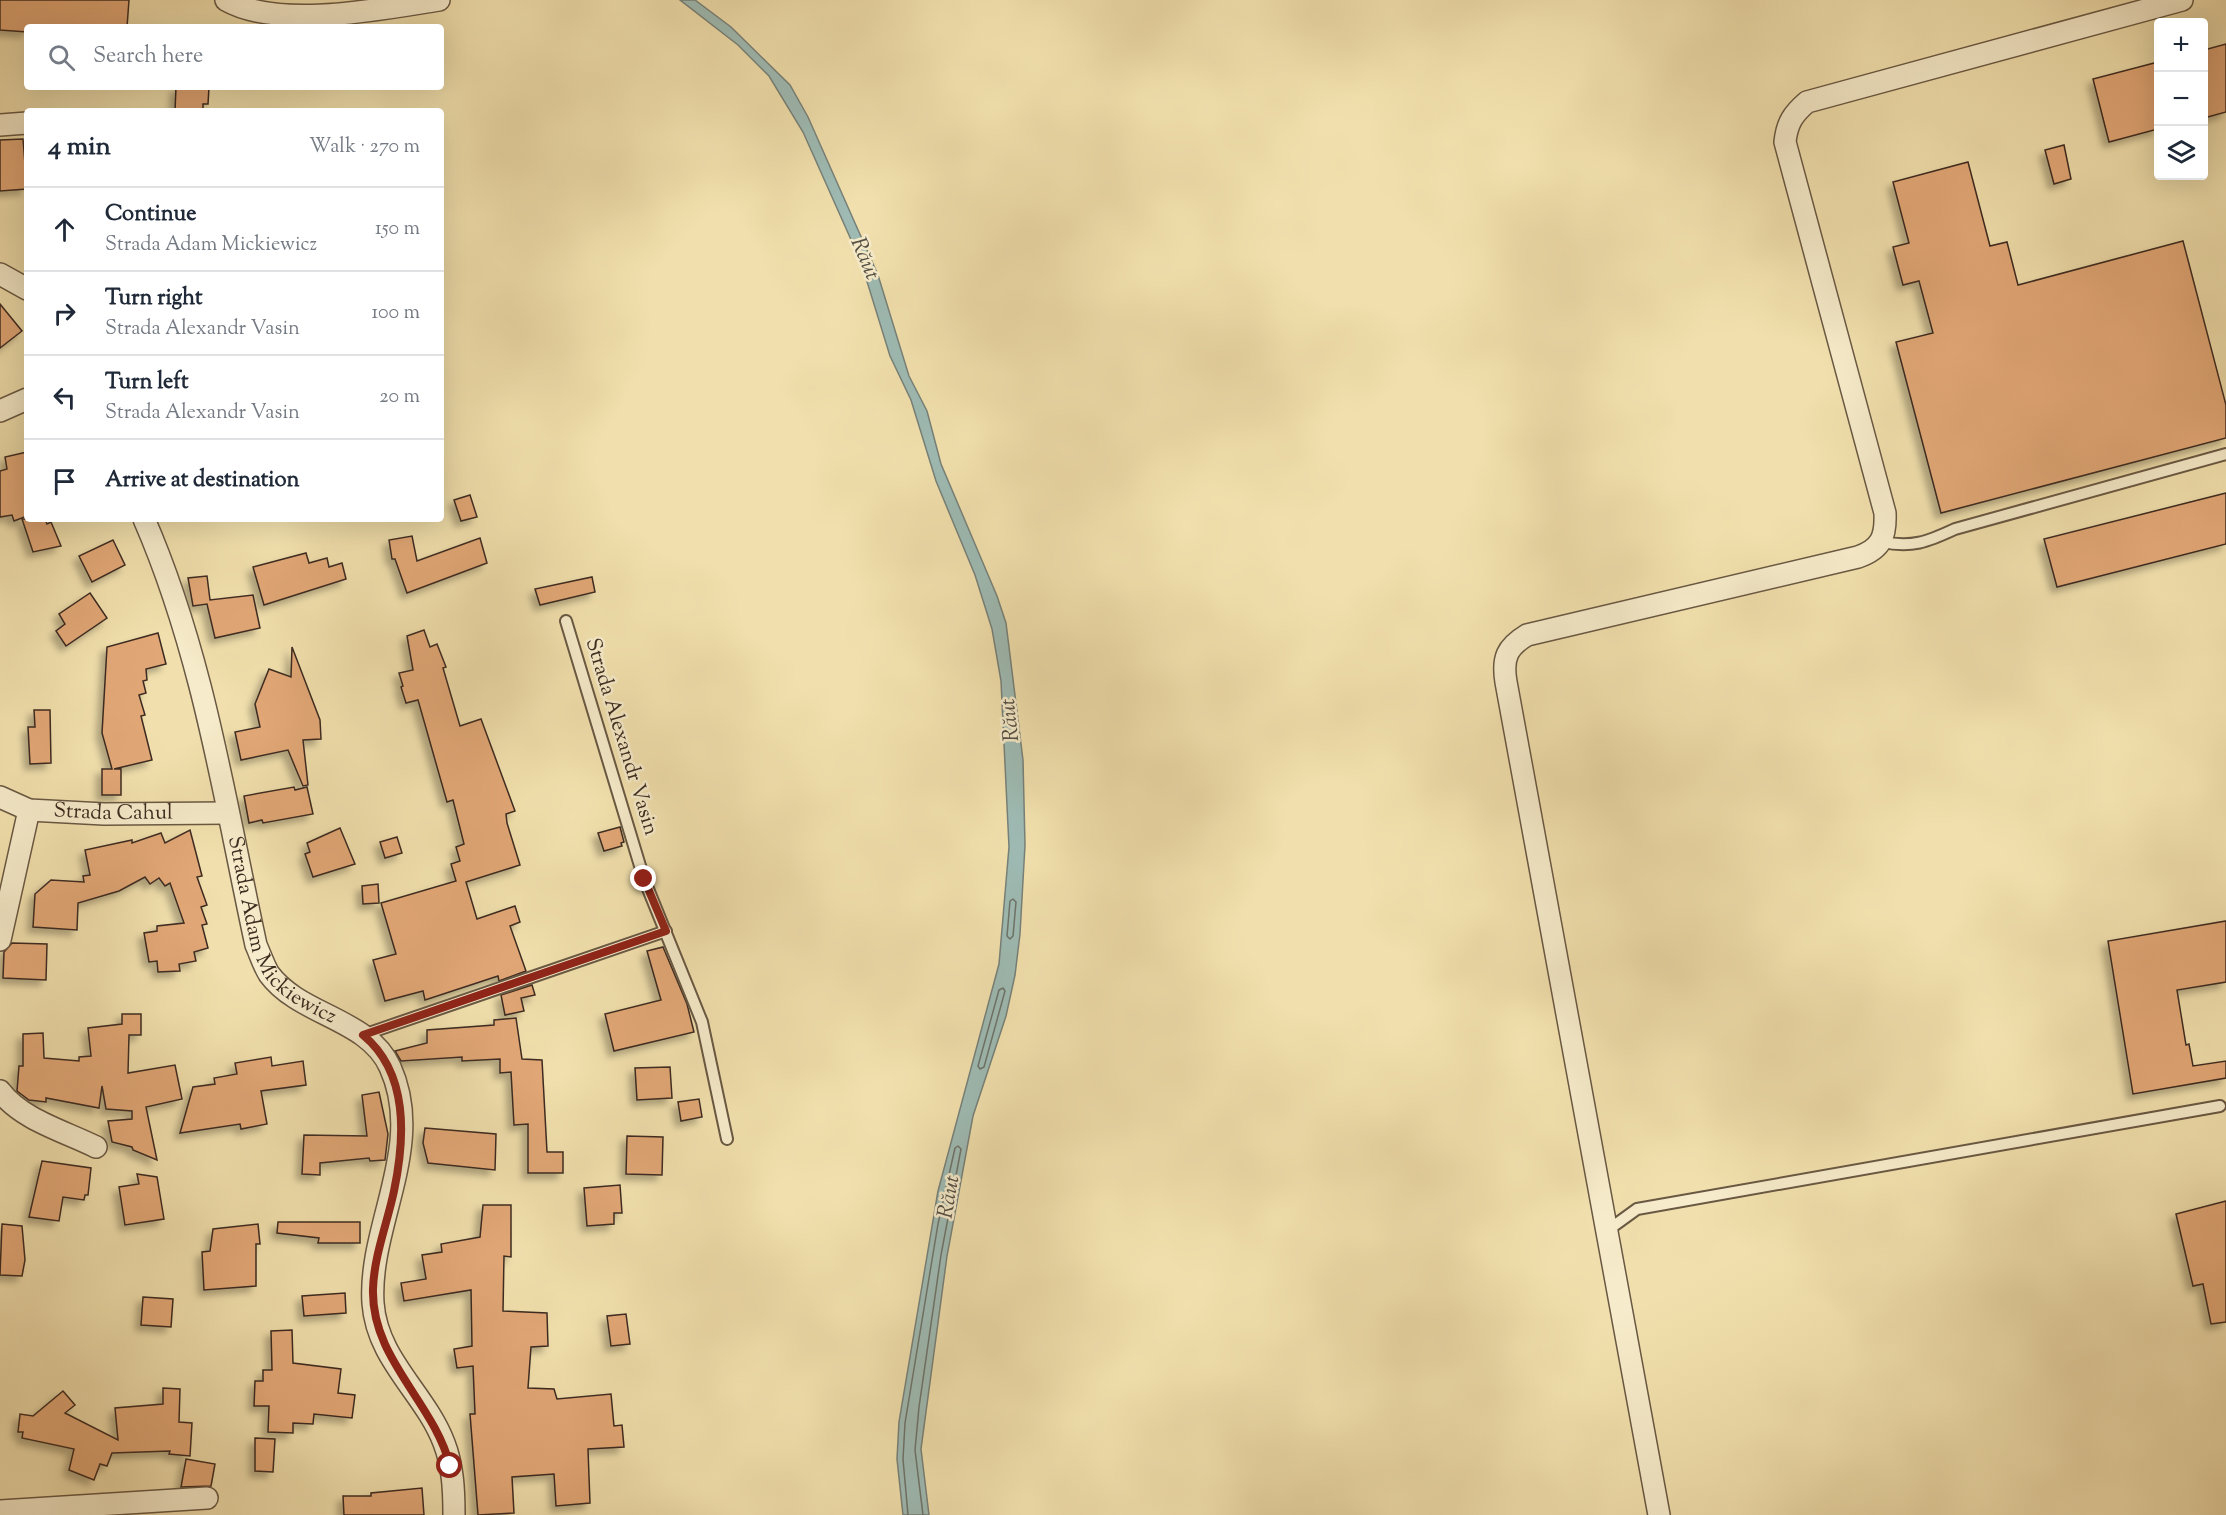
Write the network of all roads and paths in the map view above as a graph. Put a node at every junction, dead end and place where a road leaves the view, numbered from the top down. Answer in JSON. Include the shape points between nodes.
{"nodes":[{"id":1,"x":226,"y":0,"type":"edge"},
{"id":2,"x":440,"y":0,"type":"edge"},
{"id":3,"x":2182,"y":0,"type":"edge"},
{"id":4,"x":24,"y":123,"type":"edge"},
{"id":5,"x":0,"y":125,"type":"edge"},
{"id":6,"x":0,"y":274,"type":"edge"},
{"id":7,"x":24,"y":287,"type":"edge"},
{"id":8,"x":24,"y":400,"type":"edge"},
{"id":9,"x":0,"y":411,"type":"edge"},
{"id":10,"x":2226,"y":454,"type":"edge"},
{"id":11,"x":145,"y":522,"type":"edge"},
{"id":12,"x":1882,"y":542,"type":"junction"},
{"id":13,"x":566,"y":621,"type":"dead end"},
{"id":14,"x":0,"y":797,"type":"edge"},
{"id":15,"x":29,"y":810,"type":"junction"},
{"id":16,"x":228,"y":813,"type":"junction"},
{"id":17,"x":666,"y":931,"type":"junction"},
{"id":18,"x":0,"y":940,"type":"edge"},
{"id":19,"x":363,"y":1035,"type":"junction"},
{"id":20,"x":0,"y":1091,"type":"edge"},
{"id":21,"x":2220,"y":1106,"type":"dead end"},
{"id":22,"x":727,"y":1139,"type":"dead end"},
{"id":23,"x":96,"y":1147,"type":"dead end"},
{"id":24,"x":1608,"y":1230,"type":"junction"},
{"id":25,"x":207,"y":1498,"type":"dead end"},
{"id":26,"x":0,"y":1511,"type":"edge"},
{"id":27,"x":454,"y":1515,"type":"edge"},
{"id":28,"x":1659,"y":1515,"type":"edge"}],
"edges":[{"from":1,"to":2,"type":"street","via":[[266,14],[292,15],[381,9]]},
{"from":3,"to":12,"type":"street","via":[[1807,102],[1793,113],[1785,142],[1885,513]]},
{"from":4,"to":5,"type":"street"},
{"from":6,"to":7,"type":"street"},
{"from":8,"to":9,"type":"street"},
{"from":10,"to":12,"type":"lane","via":[[1955,530],[1928,542],[1904,547]]},
{"from":11,"to":16,"type":"street","name":"Strada Adam Mickiewicz","via":[[175,599]]},
{"from":12,"to":24,"type":"street","via":[[1873,552],[1858,557],[1527,635],[1513,644],[1505,656],[1506,682]]},
{"from":13,"to":17,"type":"lane","name":"Strada Alexandr Vasin","via":[[644,879]]},
{"from":14,"to":15,"type":"street","name":"Strada Cahul"},
{"from":15,"to":16,"type":"street","name":"Strada Cahul"},
{"from":15,"to":18,"type":"street"},
{"from":16,"to":19,"type":"street","name":"Strada Adam Mickiewicz","via":[[256,945],[268,973],[310,1008]]},
{"from":17,"to":19,"type":"lane"},
{"from":17,"to":22,"type":"lane","name":"Strada Alexandr Vasin","via":[[702,1022]]},
{"from":19,"to":27,"type":"street","name":"Strada Adam Mickiewicz","via":[[386,1059],[399,1100],[401,1135],[373,1289],[378,1332],[444,1442]]},
{"from":20,"to":23,"type":"street","via":[[10,1104],[31,1117]]},
{"from":21,"to":24,"type":"lane","via":[[1637,1209]]},
{"from":24,"to":28,"type":"street"},
{"from":25,"to":26,"type":"street"}]}
